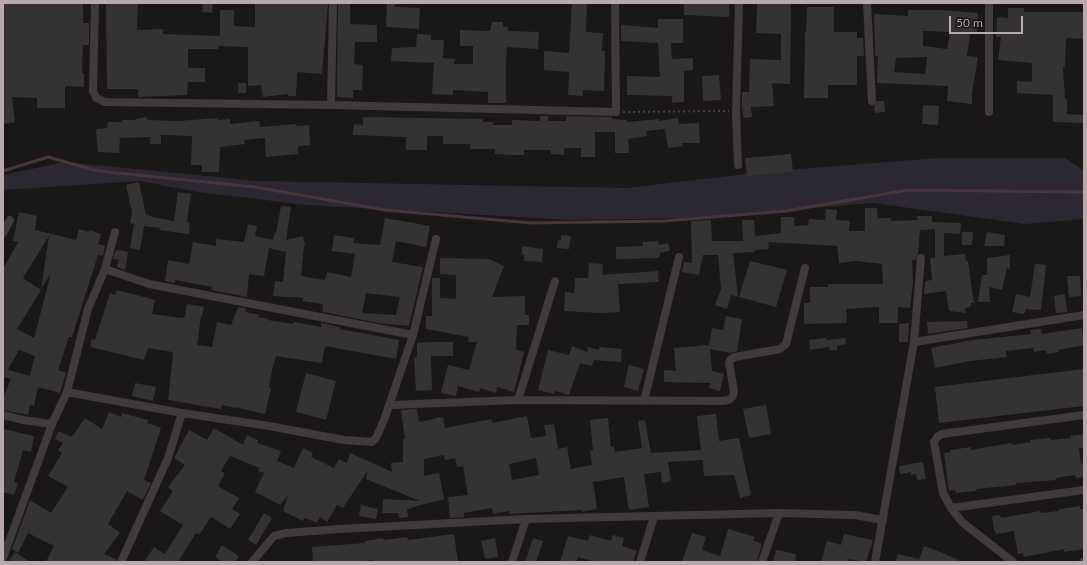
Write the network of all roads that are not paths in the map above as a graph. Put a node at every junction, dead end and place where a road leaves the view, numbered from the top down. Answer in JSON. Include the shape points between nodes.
{"nodes":[{"id":1,"x":95,"y":3,"type":"edge"},
{"id":2,"x":333,"y":3,"type":"edge"},
{"id":3,"x":615,"y":3,"type":"edge"},
{"id":4,"x":739,"y":3,"type":"edge"},
{"id":5,"x":867,"y":3,"type":"edge"},
{"id":6,"x":989,"y":3,"type":"edge"},
{"id":7,"x":872,"y":101,"type":"dead end"},
{"id":8,"x":331,"y":105,"type":"junction"},
{"id":9,"x":989,"y":112,"type":"dead end"},
{"id":10,"x":738,"y":165,"type":"dead end"},
{"id":11,"x":10,"y":220,"type":"dead end"},
{"id":12,"x":115,"y":232,"type":"dead end"},
{"id":13,"x":3,"y":234,"type":"edge"},
{"id":14,"x":436,"y":239,"type":"dead end"},
{"id":15,"x":679,"y":257,"type":"dead end"},
{"id":16,"x":921,"y":258,"type":"dead end"},
{"id":17,"x":805,"y":268,"type":"dead end"},
{"id":18,"x":105,"y":269,"type":"junction"},
{"id":19,"x":555,"y":281,"type":"dead end"},
{"id":20,"x":1084,"y":315,"type":"edge"},
{"id":21,"x":413,"y":335,"type":"junction"},
{"id":22,"x":914,"y":342,"type":"junction"},
{"id":23,"x":67,"y":392,"type":"junction"},
{"id":24,"x":518,"y":400,"type":"junction"},
{"id":25,"x":644,"y":401,"type":"junction"},
{"id":26,"x":390,"y":405,"type":"junction"},
{"id":27,"x":182,"y":413,"type":"junction"},
{"id":28,"x":3,"y":415,"type":"edge"},
{"id":29,"x":1084,"y":415,"type":"edge"},
{"id":30,"x":52,"y":424,"type":"junction"},
{"id":31,"x":1084,"y":490,"type":"edge"},
{"id":32,"x":950,"y":508,"type":"junction"},
{"id":33,"x":779,"y":513,"type":"junction"},
{"id":34,"x":654,"y":517,"type":"junction"},
{"id":35,"x":526,"y":519,"type":"junction"},
{"id":36,"x":883,"y":520,"type":"junction"},
{"id":37,"x":3,"y":558,"type":"edge"},
{"id":38,"x":122,"y":562,"type":"edge"},
{"id":39,"x":252,"y":562,"type":"edge"},
{"id":40,"x":512,"y":562,"type":"edge"},
{"id":41,"x":640,"y":562,"type":"edge"},
{"id":42,"x":762,"y":562,"type":"edge"},
{"id":43,"x":875,"y":562,"type":"edge"},
{"id":44,"x":1012,"y":562,"type":"edge"}],
"edges":[{"from":1,"to":8,"type":"street","via":[[93,91],[96,98],[105,102]]},
{"from":2,"to":8,"type":"street"},
{"from":3,"to":8,"type":"street","via":[[616,112]]},
{"from":4,"to":10,"type":"street","via":[[736,111]]},
{"from":5,"to":7,"type":"street"},
{"from":6,"to":9,"type":"street"},
{"from":11,"to":13,"type":"street"},
{"from":12,"to":18,"type":"street"},
{"from":14,"to":21,"type":"street"},
{"from":15,"to":25,"type":"street"},
{"from":16,"to":22,"type":"street"},
{"from":17,"to":25,"type":"street","via":[[786,344],[780,349],[730,360],[734,391],[729,400]]},
{"from":18,"to":21,"type":"street","via":[[149,284]]},
{"from":18,"to":23,"type":"street","via":[[88,309]]},
{"from":19,"to":24,"type":"street"},
{"from":20,"to":22,"type":"street"},
{"from":21,"to":26,"type":"street"},
{"from":22,"to":36,"type":"street"},
{"from":23,"to":27,"type":"street"},
{"from":23,"to":30,"type":"street"},
{"from":24,"to":25,"type":"street"},
{"from":24,"to":26,"type":"street"},
{"from":26,"to":27,"type":"street","via":[[376,438],[365,443]]},
{"from":27,"to":38,"type":"street","via":[[168,458]]},
{"from":28,"to":30,"type":"street"},
{"from":29,"to":32,"type":"street","via":[[942,434],[937,437],[934,442],[943,493]]},
{"from":30,"to":37,"type":"street"},
{"from":31,"to":32,"type":"street"},
{"from":32,"to":44,"type":"street","via":[[962,522]]},
{"from":33,"to":34,"type":"street"},
{"from":33,"to":36,"type":"street","via":[[855,515]]},
{"from":33,"to":42,"type":"street"},
{"from":34,"to":35,"type":"street"},
{"from":34,"to":41,"type":"street"},
{"from":35,"to":39,"type":"street","via":[[286,533],[270,538]]},
{"from":35,"to":40,"type":"street"},
{"from":36,"to":43,"type":"street"}]}
